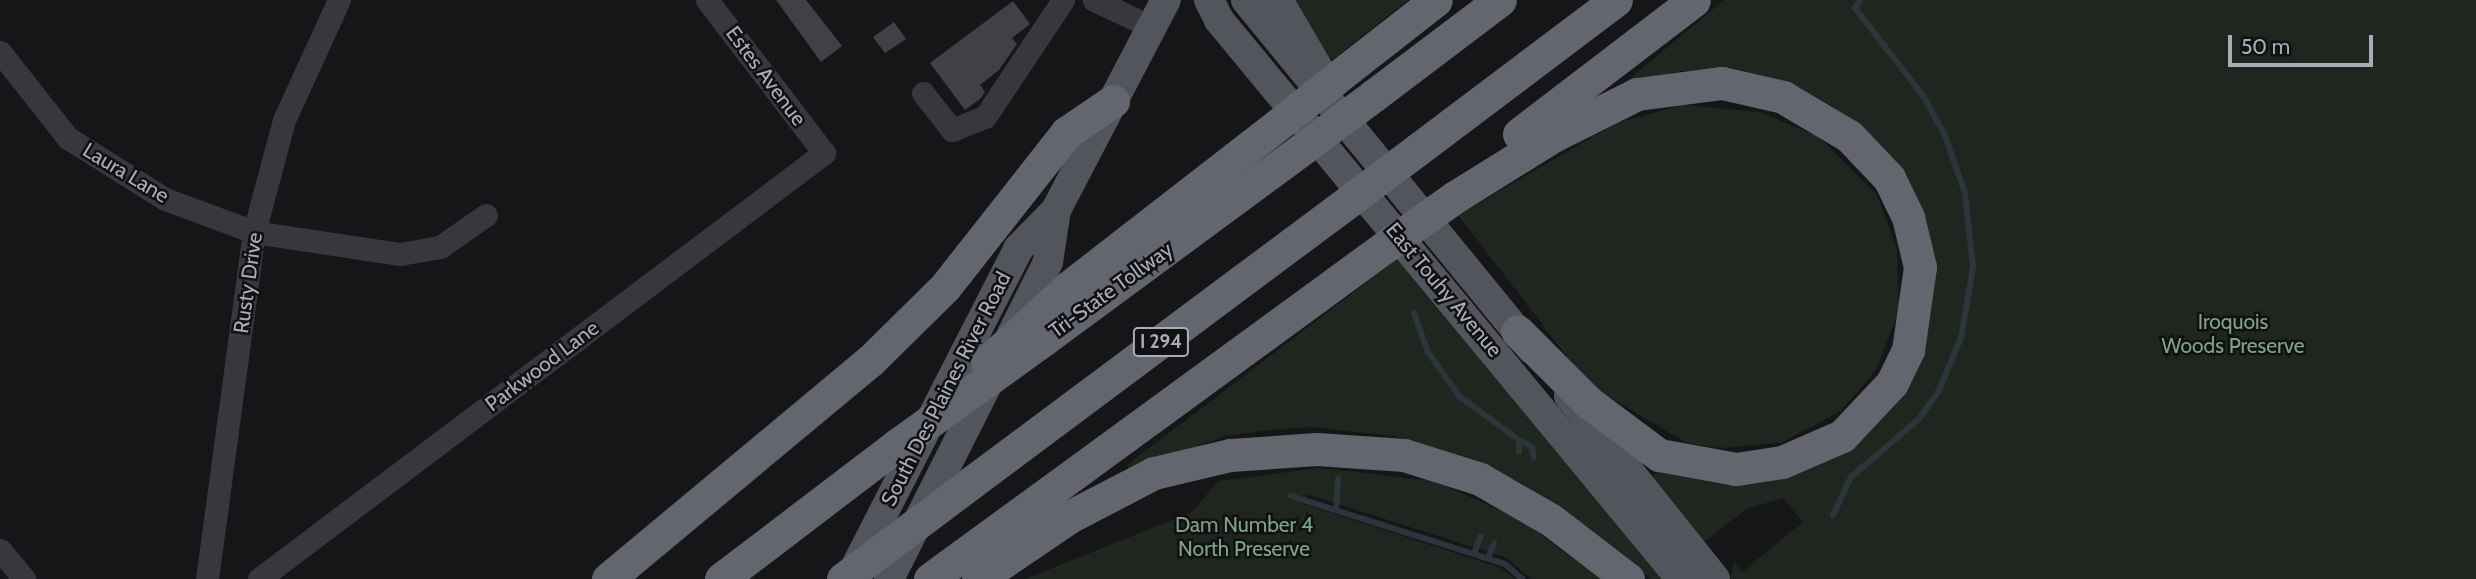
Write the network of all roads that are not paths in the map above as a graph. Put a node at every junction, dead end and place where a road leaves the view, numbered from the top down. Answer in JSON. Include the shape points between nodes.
{"nodes":[{"id":1,"x":339,"y":0,"type":"edge"},
{"id":2,"x":707,"y":0,"type":"edge"},
{"id":3,"x":1094,"y":0,"type":"edge"},
{"id":4,"x":1167,"y":0,"type":"edge"},
{"id":5,"x":1209,"y":0,"type":"edge"},
{"id":6,"x":1246,"y":0,"type":"edge"},
{"id":7,"x":1278,"y":0,"type":"edge"},
{"id":8,"x":1436,"y":0,"type":"edge"},
{"id":9,"x":1500,"y":0,"type":"edge"},
{"id":10,"x":1616,"y":0,"type":"edge"},
{"id":11,"x":1694,"y":0,"type":"edge"},
{"id":12,"x":1055,"y":3,"type":"edge"},
{"id":13,"x":1152,"y":27,"type":"junction"},
{"id":14,"x":0,"y":52,"type":"edge"},
{"id":15,"x":923,"y":93,"type":"dead end"},
{"id":16,"x":1113,"y":101,"type":"junction"},
{"id":17,"x":1336,"y":109,"type":"junction"},
{"id":18,"x":824,"y":153,"type":"joint"},
{"id":19,"x":1451,"y":192,"type":"junction"},
{"id":20,"x":1056,"y":210,"type":"junction"},
{"id":21,"x":486,"y":215,"type":"dead end"},
{"id":22,"x":254,"y":232,"type":"junction"},
{"id":23,"x":1517,"y":331,"type":"junction"},
{"id":24,"x":948,"y":406,"type":"junction"},
{"id":25,"x":1,"y":552,"type":"edge"},
{"id":26,"x":24,"y":579,"type":"edge"},
{"id":27,"x":208,"y":579,"type":"edge"},
{"id":28,"x":259,"y":579,"type":"edge"},
{"id":29,"x":608,"y":579,"type":"edge"},
{"id":30,"x":721,"y":579,"type":"edge"},
{"id":31,"x":843,"y":579,"type":"edge"},
{"id":32,"x":849,"y":579,"type":"edge"},
{"id":33,"x":889,"y":579,"type":"edge"},
{"id":34,"x":930,"y":579,"type":"edge"},
{"id":35,"x":978,"y":579,"type":"edge"},
{"id":36,"x":1628,"y":579,"type":"edge"},
{"id":37,"x":1681,"y":579,"type":"edge"},
{"id":38,"x":1715,"y":579,"type":"edge"}],
"edges":[{"from":1,"to":22,"type":"street","name":"Rusty Drive","via":[[284,120]]},
{"from":2,"to":18,"type":"street","name":"Estes Avenue"},
{"from":3,"to":13,"type":"street"},
{"from":4,"to":13,"type":"main road","name":"South Des Plaines River Road"},
{"from":5,"to":37,"type":"main road","name":"East Touhy Avenue","via":[[1228,31]]},
{"from":6,"to":17,"type":"main road","name":"East Touhy Avenue"},
{"from":7,"to":17,"type":"main road","via":[[1310,46]]},
{"from":8,"to":24,"type":"highway","bridge":true,"via":[[1026,320]]},
{"from":9,"to":24,"type":"highway","name":"Tri-State Tollway","bridge":true},
{"from":10,"to":31,"type":"highway","number":"I 294","bridge":true},
{"from":11,"to":19,"type":"highway"},
{"from":12,"to":15,"type":"street","via":[[985,117],[951,130]]},
{"from":13,"to":16,"type":"main road","name":"South Des Plaines River Road"},
{"from":14,"to":22,"type":"street","name":"Laura Lane","via":[[68,138],[165,199]]},
{"from":16,"to":20,"type":"main road","name":"South Des Plaines River Road"},
{"from":16,"to":29,"type":"highway","via":[[1066,133],[945,287],[870,361]]},
{"from":17,"to":23,"type":"main road","name":"East Touhy Avenue"},
{"from":18,"to":28,"type":"street","name":"Parkwood Lane"},
{"from":19,"to":23,"type":"highway","via":[[1637,94],[1721,83],[1783,97],[1849,136],[1889,178],[1908,217],[1920,267],[1909,350],[1892,383],[1842,436],[1782,462],[1736,469],[1659,455],[1588,402]]},
{"from":19,"to":34,"type":"highway","via":[[1190,375],[1112,444]]},
{"from":20,"to":32,"type":"main road","name":"South Des Plaines River Road","via":[[1018,249]]},
{"from":20,"to":33,"type":"main road","name":"South Des Plaines River Road","via":[[1048,262]]},
{"from":21,"to":22,"type":"street","name":"Laura Lane","via":[[440,247],[400,254]]},
{"from":22,"to":27,"type":"street","name":"Rusty Drive"},
{"from":23,"to":38,"type":"main road","name":"East Touhy Avenue"},
{"from":24,"to":30,"type":"highway","name":"Tri-State Tollway","bridge":true},
{"from":25,"to":26,"type":"street"},
{"from":35,"to":36,"type":"highway","via":[[1071,516],[1154,473],[1230,455],[1317,449],[1404,455],[1480,479],[1551,520]]}]}
